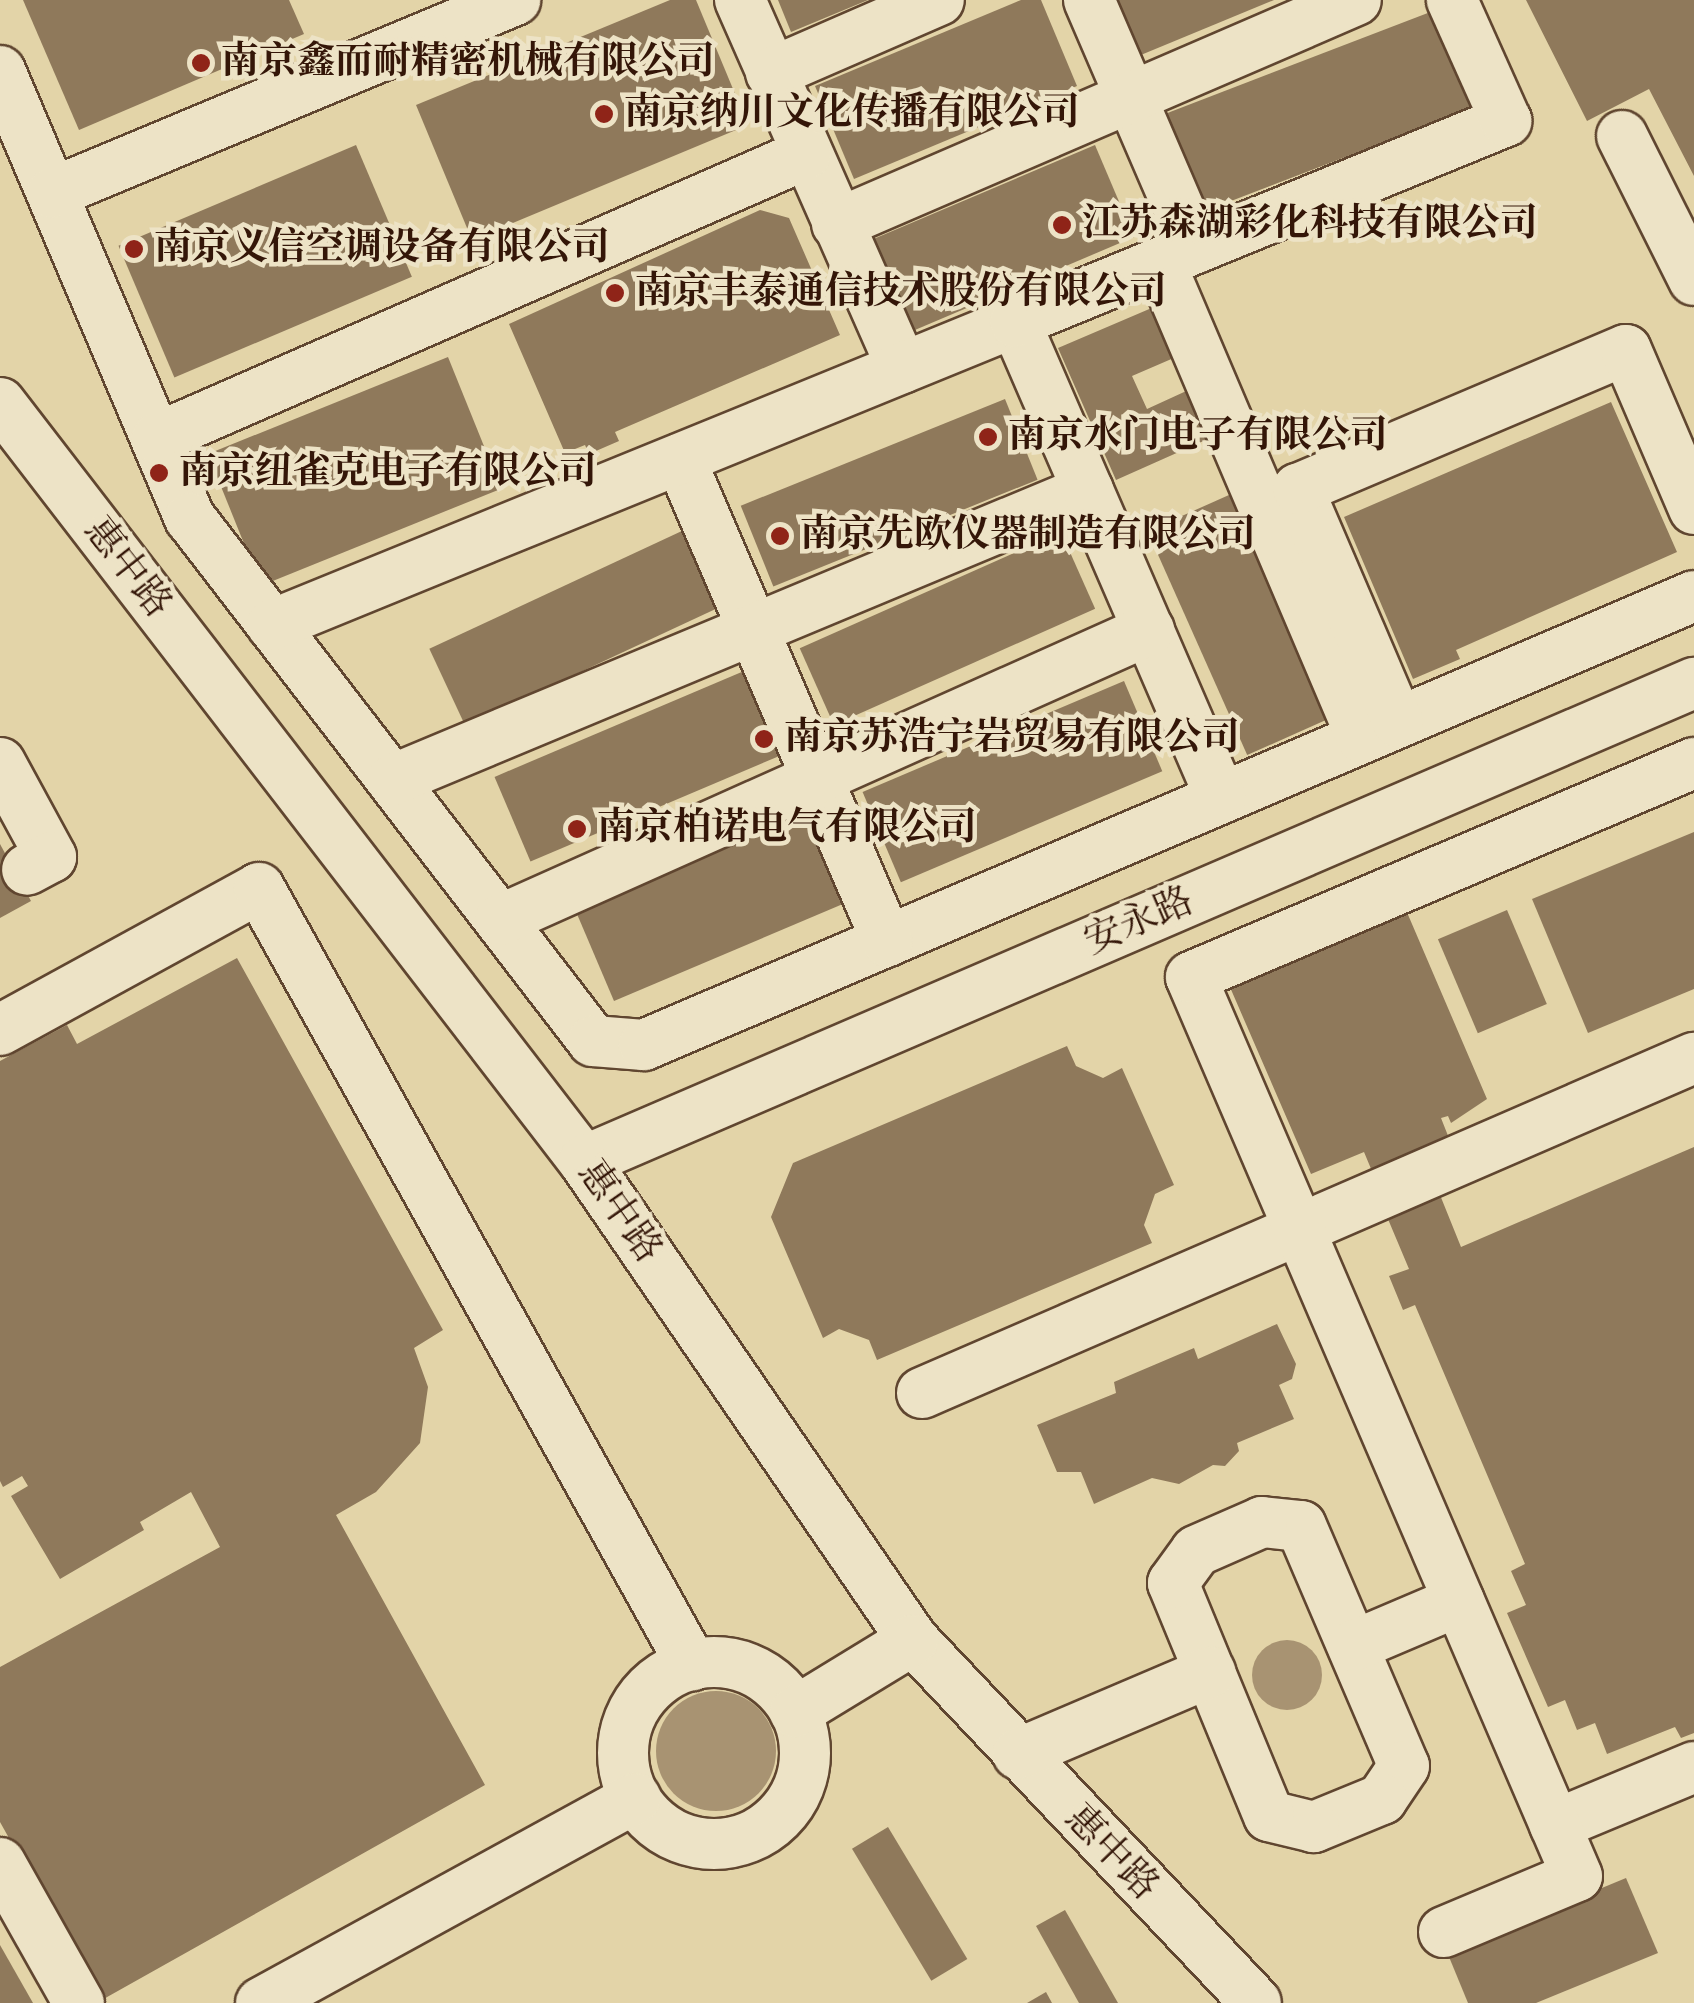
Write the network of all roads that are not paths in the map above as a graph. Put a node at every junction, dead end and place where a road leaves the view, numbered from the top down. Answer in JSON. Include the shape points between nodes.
{"nodes":[{"id":1,"x":515,"y":0,"type":"edge"},
{"id":2,"x":740,"y":0,"type":"edge"},
{"id":3,"x":939,"y":0,"type":"edge"},
{"id":4,"x":1089,"y":0,"type":"edge"},
{"id":5,"x":1356,"y":0,"type":"edge"},
{"id":6,"x":1452,"y":0,"type":"edge"},
{"id":7,"x":0,"y":70,"type":"edge"},
{"id":8,"x":772,"y":72,"type":"junction"},
{"id":9,"x":1131,"y":97,"type":"junction"},
{"id":10,"x":1622,"y":136,"type":"dead end"},
{"id":11,"x":806,"y":154,"type":"junction"},
{"id":12,"x":52,"y":193,"type":"junction"},
{"id":13,"x":837,"y":224,"type":"junction"},
{"id":14,"x":1178,"y":255,"type":"junction"},
{"id":15,"x":1694,"y":280,"type":"edge"},
{"id":16,"x":1015,"y":322,"type":"junction"},
{"id":17,"x":902,"y":368,"type":"junction"},
{"id":18,"x":0,"y":403,"type":"edge"},
{"id":19,"x":156,"y":438,"type":"junction"},
{"id":20,"x":680,"y":458,"type":"junction"},
{"id":21,"x":1088,"y":490,"type":"junction"},
{"id":22,"x":1694,"y":509,"type":"edge"},
{"id":23,"x":1694,"y":596,"type":"edge"},
{"id":24,"x":757,"y":628,"type":"junction"},
{"id":25,"x":1149,"y":630,"type":"junction"},
{"id":26,"x":282,"y":637,"type":"junction"},
{"id":27,"x":1694,"y":683,"type":"edge"},
{"id":28,"x":227,"y":698,"type":"junction"},
{"id":29,"x":1380,"y":730,"type":"junction"},
{"id":30,"x":0,"y":763,"type":"edge"},
{"id":31,"x":1694,"y":763,"type":"edge"},
{"id":32,"x":820,"y":777,"type":"junction"},
{"id":33,"x":392,"y":780,"type":"junction"},
{"id":34,"x":1221,"y":798,"type":"junction"},
{"id":35,"x":26,"y":870,"type":"dead end"},
{"id":36,"x":1163,"y":912,"type":"junction"},
{"id":37,"x":500,"y":920,"type":"junction"},
{"id":38,"x":887,"y":941,"type":"junction"},
{"id":39,"x":1191,"y":977,"type":"junction"},
{"id":40,"x":0,"y":1030,"type":"edge"},
{"id":41,"x":1694,"y":1058,"type":"edge"},
{"id":42,"x":584,"y":1161,"type":"junction"},
{"id":43,"x":1299,"y":1229,"type":"junction"},
{"id":44,"x":922,"y":1394,"type":"dead end"},
{"id":45,"x":1459,"y":1602,"type":"junction"},
{"id":46,"x":913,"y":1640,"type":"junction"},
{"id":47,"x":1353,"y":1646,"type":"junction"},
{"id":48,"x":692,"y":1664,"type":"junction"},
{"id":49,"x":1210,"y":1672,"type":"junction"},
{"id":50,"x":795,"y":1712,"type":"junction"},
{"id":51,"x":1018,"y":1754,"type":"junction"},
{"id":52,"x":1694,"y":1767,"type":"edge"},
{"id":53,"x":636,"y":1798,"type":"junction"},
{"id":54,"x":1555,"y":1825,"type":"junction"},
{"id":55,"x":0,"y":1862,"type":"edge"},
{"id":56,"x":1444,"y":1932,"type":"dead end"},
{"id":57,"x":79,"y":2003,"type":"edge"},
{"id":58,"x":261,"y":2003,"type":"edge"},
{"id":59,"x":1256,"y":2003,"type":"edge"}],
"edges":[{"from":1,"to":12,"type":"street"},
{"from":2,"to":8,"type":"street"},
{"from":3,"to":8,"type":"street"},
{"from":4,"to":9,"type":"street"},
{"from":5,"to":9,"type":"street"},
{"from":6,"to":14,"type":"street","via":[[1506,121]]},
{"from":7,"to":12,"type":"street"},
{"from":8,"to":11,"type":"street"},
{"from":9,"to":13,"type":"street"},
{"from":9,"to":14,"type":"street"},
{"from":10,"to":15,"type":"street"},
{"from":11,"to":13,"type":"street"},
{"from":11,"to":19,"type":"street"},
{"from":12,"to":19,"type":"street"},
{"from":13,"to":17,"type":"street"},
{"from":14,"to":16,"type":"street"},
{"from":14,"to":29,"type":"street"},
{"from":16,"to":17,"type":"street"},
{"from":16,"to":21,"type":"street"},
{"from":17,"to":20,"type":"street"},
{"from":18,"to":28,"type":"street","name":"惠中路"},
{"from":19,"to":26,"type":"street","via":[[190,518]]},
{"from":20,"to":24,"type":"street"},
{"from":20,"to":26,"type":"street"},
{"from":21,"to":24,"type":"street"},
{"from":21,"to":25,"type":"street"},
{"from":22,"to":29,"type":"street","via":[[1626,350],[1298,489]]},
{"from":23,"to":29,"type":"street"},
{"from":24,"to":32,"type":"street"},
{"from":24,"to":33,"type":"street"},
{"from":25,"to":32,"type":"street"},
{"from":25,"to":34,"type":"street"},
{"from":26,"to":28,"type":"street"},
{"from":26,"to":33,"type":"street"},
{"from":27,"to":36,"type":"street","name":"安永路"},
{"from":28,"to":42,"type":"street","name":"惠中路"},
{"from":29,"to":34,"type":"street"},
{"from":30,"to":35,"type":"street","via":[[51,856]]},
{"from":31,"to":39,"type":"street"},
{"from":32,"to":37,"type":"street"},
{"from":32,"to":38,"type":"street"},
{"from":33,"to":37,"type":"street"},
{"from":34,"to":38,"type":"street"},
{"from":36,"to":39,"type":"street"},
{"from":36,"to":42,"type":"street","name":"安永路"},
{"from":37,"to":38,"type":"street","via":[[594,1041],[644,1044]]},
{"from":39,"to":43,"type":"street"},
{"from":40,"to":48,"type":"street","via":[[260,888]]},
{"from":41,"to":43,"type":"street"},
{"from":42,"to":46,"type":"street","name":"惠中路"},
{"from":43,"to":44,"type":"street"},
{"from":43,"to":45,"type":"street"},
{"from":45,"to":47,"type":"street"},
{"from":45,"to":54,"type":"street"},
{"from":46,"to":50,"type":"street"},
{"from":46,"to":51,"type":"street","name":"惠中路"},
{"from":47,"to":49,"type":"street","via":[[1302,1526],[1262,1522],[1196,1551],[1173,1583]]},
{"from":47,"to":49,"type":"street","via":[[1404,1766],[1382,1799],[1314,1827],[1269,1816]]},
{"from":48,"to":50,"type":"street","via":[[754,1671]]},
{"from":48,"to":53,"type":"street","via":[[661,1680],[631,1716],[623,1761]]},
{"from":49,"to":51,"type":"street"},
{"from":50,"to":53,"type":"street","via":[[806,1752],[802,1777],[793,1800],[761,1832],[716,1844],[694,1842],[654,1821]]},
{"from":51,"to":59,"type":"street","name":"惠中路"},
{"from":52,"to":54,"type":"street"},
{"from":53,"to":58,"type":"street"},
{"from":54,"to":56,"type":"street","via":[[1577,1876]]},
{"from":55,"to":57,"type":"street"}]}
